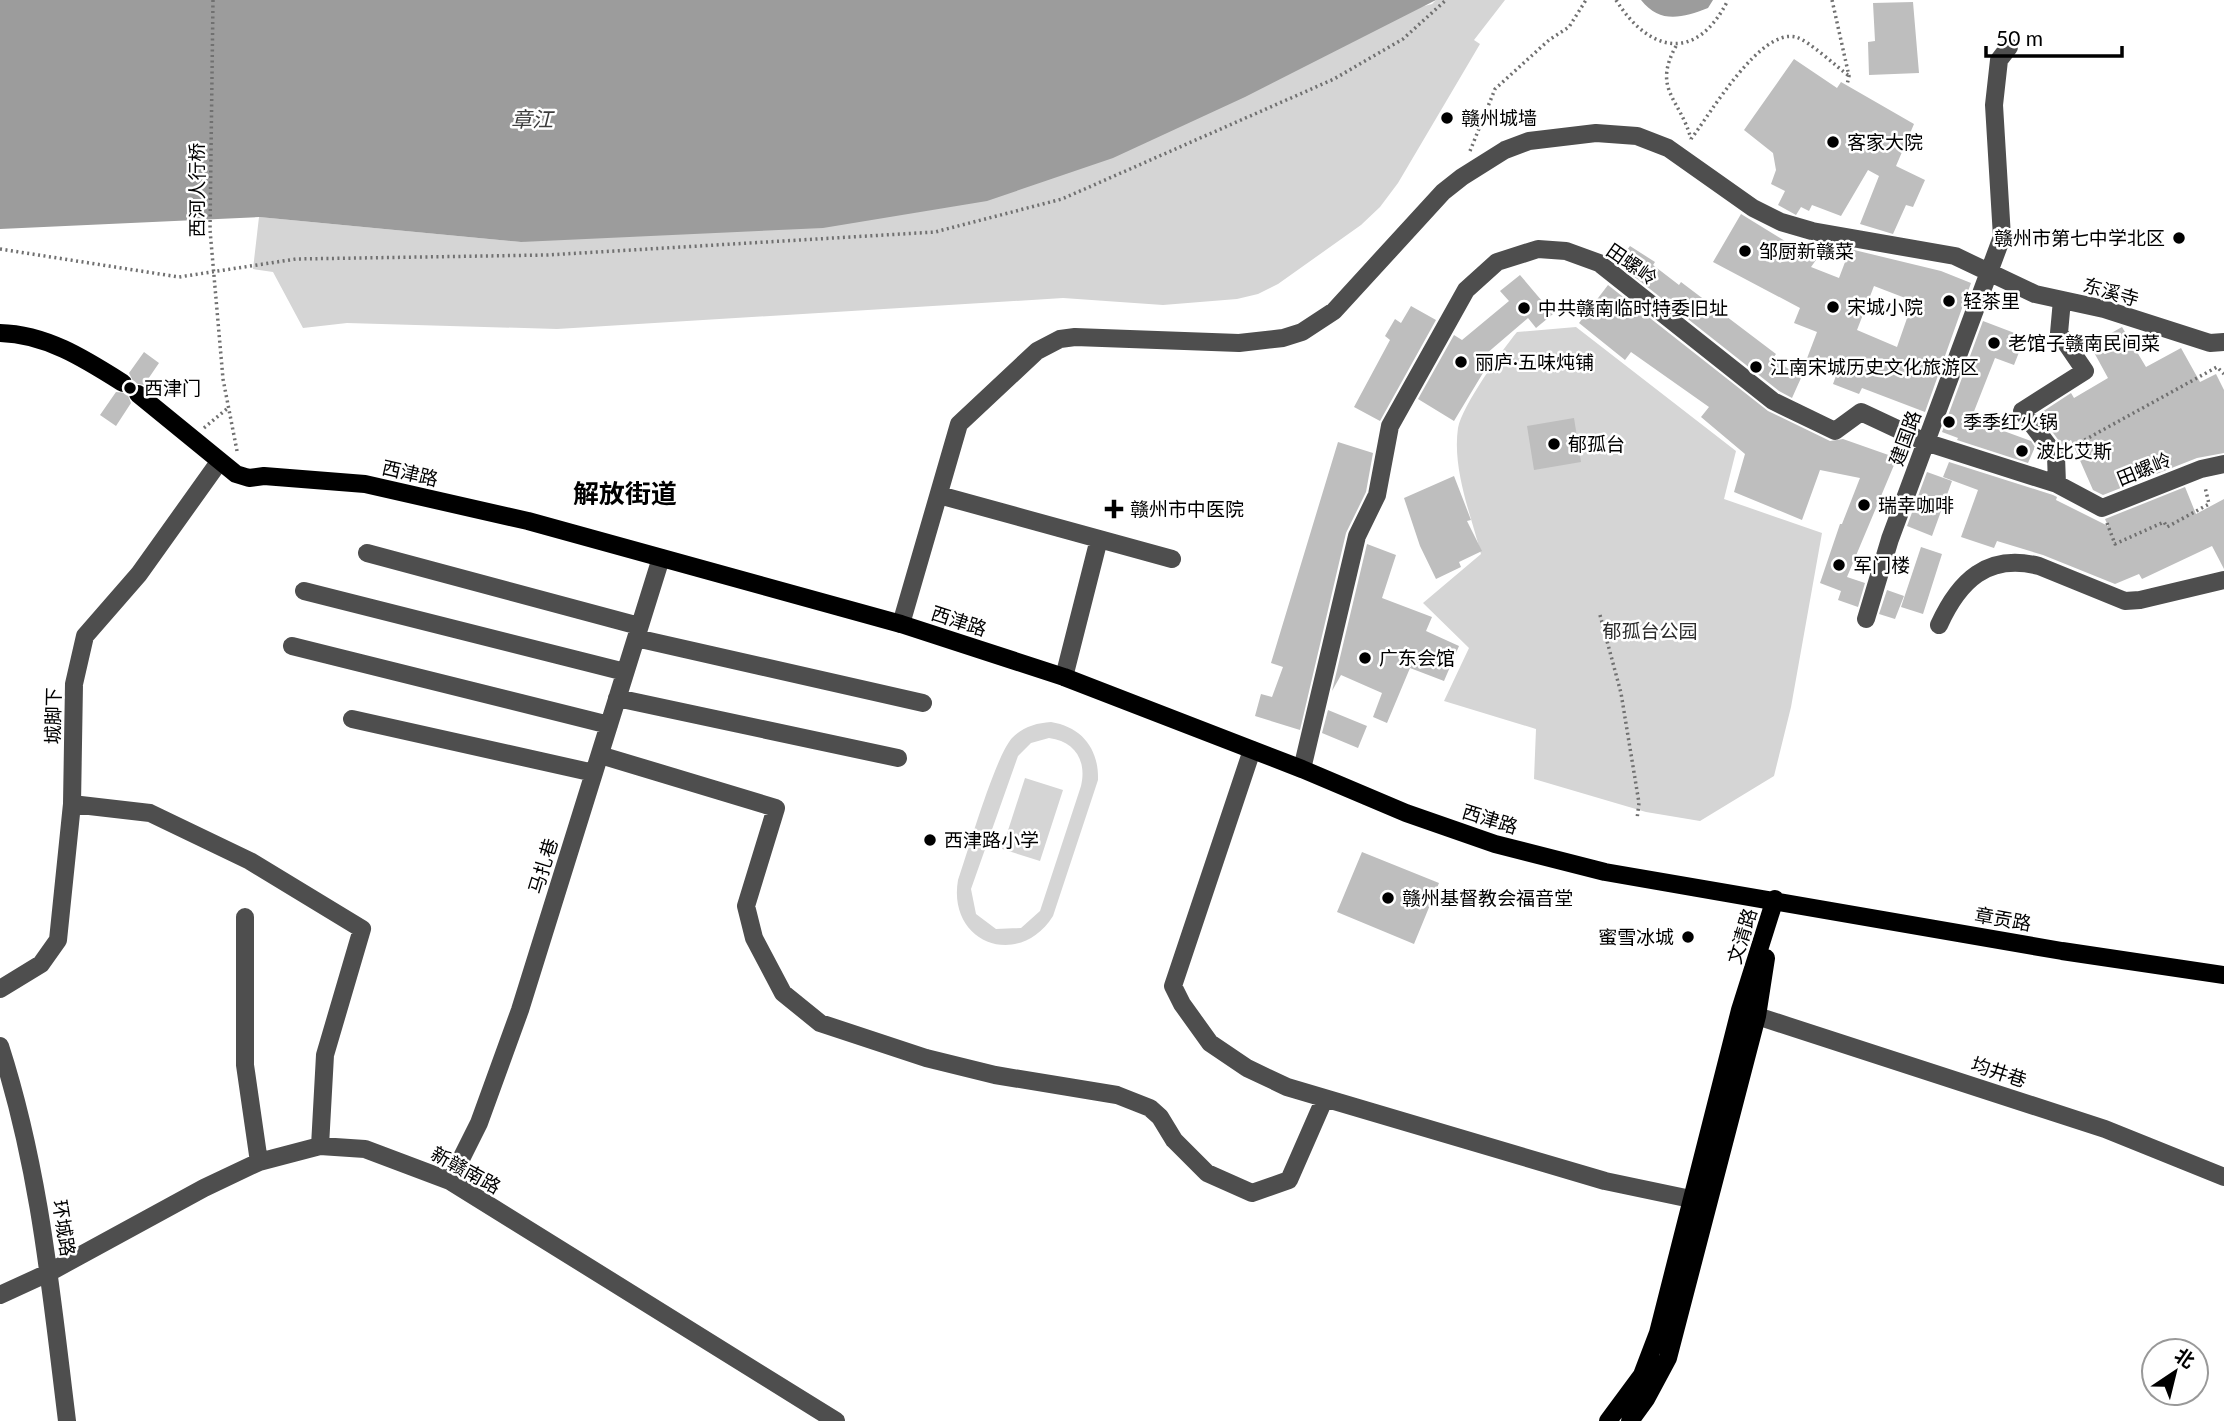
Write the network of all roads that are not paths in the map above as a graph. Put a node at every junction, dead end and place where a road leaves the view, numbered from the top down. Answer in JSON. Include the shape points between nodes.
{"nodes":[{"id":1,"x":2010,"y":47,"type":"dead end"},
{"id":2,"x":1989,"y":273,"type":"junction"},
{"id":3,"x":2062,"y":300,"type":"junction"},
{"id":4,"x":0,"y":333,"type":"edge"},
{"id":5,"x":44,"y":341,"type":"junction"},
{"id":6,"x":0,"y":342,"type":"edge"},
{"id":7,"x":2224,"y":342,"type":"edge"},
{"id":8,"x":123,"y":383,"type":"dead end"},
{"id":9,"x":138,"y":394,"type":"dead end"},
{"id":10,"x":1925,"y":442,"type":"junction"},
{"id":11,"x":219,"y":462,"type":"junction"},
{"id":12,"x":2224,"y":464,"type":"edge"},
{"id":13,"x":2057,"y":484,"type":"junction"},
{"id":14,"x":939,"y":495,"type":"junction"},
{"id":15,"x":1099,"y":539,"type":"junction"},
{"id":16,"x":367,"y":553,"type":"dead end"},
{"id":17,"x":661,"y":558,"type":"junction"},
{"id":18,"x":1172,"y":559,"type":"dead end"},
{"id":19,"x":2224,"y":580,"type":"edge"},
{"id":20,"x":304,"y":591,"type":"dead end"},
{"id":21,"x":1866,"y":619,"type":"dead end"},
{"id":22,"x":901,"y":624,"type":"junction"},
{"id":23,"x":1939,"y":625,"type":"dead end"},
{"id":24,"x":638,"y":632,"type":"junction"},
{"id":25,"x":292,"y":646,"type":"dead end"},
{"id":26,"x":625,"y":672,"type":"junction"},
{"id":27,"x":1064,"y":677,"type":"junction"},
{"id":28,"x":617,"y":698,"type":"junction"},
{"id":29,"x":923,"y":703,"type":"dead end"},
{"id":30,"x":352,"y":719,"type":"dead end"},
{"id":31,"x":609,"y":725,"type":"junction"},
{"id":32,"x":1252,"y":750,"type":"junction"},
{"id":33,"x":600,"y":755,"type":"junction"},
{"id":34,"x":898,"y":758,"type":"dead end"},
{"id":35,"x":1302,"y":769,"type":"junction"},
{"id":36,"x":594,"y":774,"type":"junction"},
{"id":37,"x":72,"y":804,"type":"junction"},
{"id":38,"x":1775,"y":899,"type":"junction"},
{"id":39,"x":245,"y":917,"type":"dead end"},
{"id":40,"x":2224,"y":975,"type":"edge"},
{"id":41,"x":0,"y":989,"type":"edge"},
{"id":42,"x":1757,"y":1016,"type":"junction"},
{"id":43,"x":0,"y":1046,"type":"edge"},
{"id":44,"x":1324,"y":1100,"type":"junction"},
{"id":45,"x":320,"y":1146,"type":"junction"},
{"id":46,"x":259,"y":1162,"type":"junction"},
{"id":47,"x":2224,"y":1177,"type":"edge"},
{"id":48,"x":450,"y":1181,"type":"junction"},
{"id":49,"x":1700,"y":1201,"type":"junction"},
{"id":50,"x":50,"y":1272,"type":"junction"},
{"id":51,"x":0,"y":1294,"type":"edge"},
{"id":52,"x":67,"y":1421,"type":"edge"},
{"id":53,"x":836,"y":1421,"type":"edge"},
{"id":54,"x":1608,"y":1421,"type":"edge"},
{"id":55,"x":1630,"y":1421,"type":"edge"}],
"edges":[{"from":1,"to":2,"type":"street","name":"建国路","via":[[1999,60],[1993,104],[2002,237]]},
{"from":2,"to":3,"type":"street","name":"东溪寺","via":[[2035,294]]},
{"from":2,"to":10,"type":"street","name":"建国路"},
{"from":2,"to":14,"type":"street","name":"东溪寺","via":[[1955,256],[1780,222],[1679,155],[1637,136],[1596,133],[1530,141],[1505,150],[1443,192],[1334,311],[1302,332],[1239,343],[1075,337],[1049,343],[959,424]]},
{"from":3,"to":7,"type":"street","name":"东溪寺","via":[[2210,344]]},
{"from":3,"to":13,"type":"street","via":[[2059,333],[2085,371],[2022,411],[2056,456]]},
{"from":4,"to":5,"type":"main road","via":[[29,334]]},
{"from":5,"to":6,"type":"main road"},
{"from":5,"to":8,"type":"main road"},
{"from":9,"to":11,"type":"main road","name":"西津路"},
{"from":10,"to":13,"type":"street","name":"田螺岭"},
{"from":10,"to":21,"type":"street","name":"建国路"},
{"from":10,"to":35,"type":"street","name":"田螺岭","via":[[1861,412],[1835,431],[1773,401],[1599,263],[1566,251],[1538,249],[1497,262],[1466,290],[1390,426],[1377,495],[1357,536]]},
{"from":11,"to":17,"type":"main road","name":"西津路","via":[[249,478],[365,484],[528,521]]},
{"from":11,"to":37,"type":"street","name":"城脚下","via":[[139,574],[85,636],[74,684]]},
{"from":12,"to":13,"type":"street","name":"田螺岭","via":[[2102,508]]},
{"from":14,"to":15,"type":"street"},
{"from":14,"to":22,"type":"street","name":"东溪寺"},
{"from":15,"to":18,"type":"street"},
{"from":15,"to":27,"type":"street"},
{"from":16,"to":24,"type":"street"},
{"from":17,"to":22,"type":"main road","name":"西津路"},
{"from":17,"to":24,"type":"street","name":"马扎巷"},
{"from":19,"to":23,"type":"street","via":[[2125,601],[2025,562],[1995,565],[1957,591]]},
{"from":20,"to":26,"type":"street"},
{"from":22,"to":27,"type":"main road","name":"西津路"},
{"from":24,"to":26,"type":"street","name":"马扎巷"},
{"from":24,"to":29,"type":"street"},
{"from":25,"to":31,"type":"street"},
{"from":26,"to":28,"type":"street","name":"马扎巷"},
{"from":27,"to":32,"type":"main road","name":"西津路"},
{"from":28,"to":31,"type":"street","name":"马扎巷"},
{"from":28,"to":34,"type":"street"},
{"from":30,"to":36,"type":"street"},
{"from":31,"to":33,"type":"street","name":"马扎巷"},
{"from":32,"to":35,"type":"main road","name":"西津路"},
{"from":32,"to":44,"type":"street","via":[[1173,986],[1210,1043],[1247,1068]]},
{"from":33,"to":36,"type":"street","name":"马扎巷"},
{"from":33,"to":44,"type":"street","via":[[776,808],[746,906],[754,938],[783,993],[820,1023],[926,1058],[1117,1096],[1150,1108],[1207,1173],[1252,1193],[1289,1180]]},
{"from":35,"to":38,"type":"main road","name":"西津路","via":[[1495,844],[1605,872]]},
{"from":36,"to":48,"type":"street","name":"马扎巷","via":[[520,1010],[479,1122]]},
{"from":37,"to":41,"type":"street","name":"城脚下","via":[[58,940],[41,964]]},
{"from":37,"to":45,"type":"street","via":[[150,813],[250,861],[362,929],[325,1055]]},
{"from":38,"to":40,"type":"main road","name":"章贡路"},
{"from":38,"to":42,"type":"main road","name":"文清路"},
{"from":38,"to":49,"type":"main road","name":"文清路","via":[[1740,1010]]},
{"from":39,"to":46,"type":"street","via":[[245,1065]]},
{"from":42,"to":47,"type":"street","name":"均井巷","via":[[2105,1129]]},
{"from":42,"to":49,"type":"main road","name":"文清路"},
{"from":43,"to":50,"type":"street","name":"环城路","via":[[25,1130]]},
{"from":44,"to":49,"type":"street","via":[[1605,1181]]},
{"from":45,"to":46,"type":"street","name":"新赣南路"},
{"from":45,"to":48,"type":"street","name":"新赣南路","via":[[365,1149]]},
{"from":46,"to":50,"type":"street","name":"新赣南路"},
{"from":48,"to":53,"type":"street","name":"新赣南路"},
{"from":49,"to":54,"type":"main road","name":"文清路","via":[[1649,1356]]},
{"from":49,"to":55,"type":"main road","name":"文清路","via":[[1668,1358]]},
{"from":50,"to":51,"type":"street","name":"新赣南路"},
{"from":50,"to":52,"type":"street","name":"环城路"}]}
